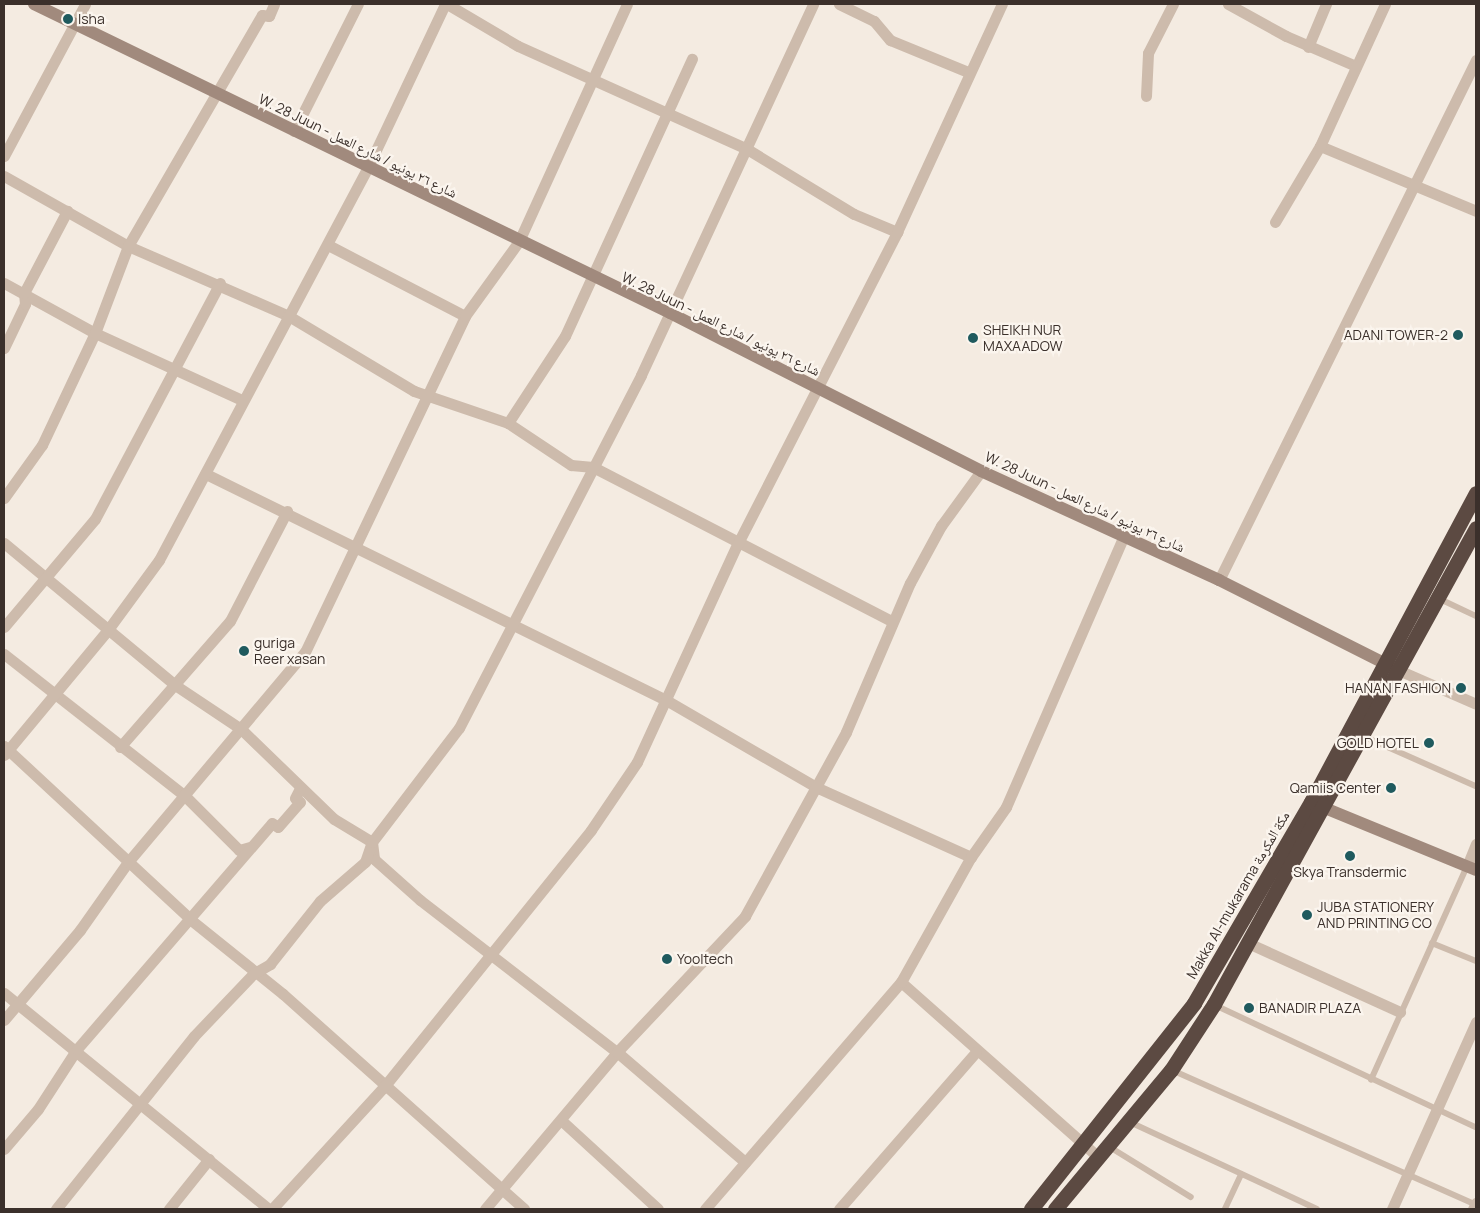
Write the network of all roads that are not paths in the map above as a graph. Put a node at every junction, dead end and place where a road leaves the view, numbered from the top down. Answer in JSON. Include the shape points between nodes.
{"nodes":[{"id":1,"x":34,"y":4,"type":"edge"},
{"id":2,"x":85,"y":4,"type":"edge"},
{"id":3,"x":274,"y":4,"type":"edge"},
{"id":4,"x":358,"y":4,"type":"edge"},
{"id":5,"x":446,"y":4,"type":"edge"},
{"id":6,"x":627,"y":4,"type":"edge"},
{"id":7,"x":813,"y":4,"type":"edge"},
{"id":8,"x":839,"y":4,"type":"edge"},
{"id":9,"x":1002,"y":4,"type":"edge"},
{"id":10,"x":1173,"y":4,"type":"edge"},
{"id":11,"x":1228,"y":4,"type":"edge"},
{"id":12,"x":1326,"y":4,"type":"edge"},
{"id":13,"x":1385,"y":4,"type":"edge"},
{"id":14,"x":76,"y":24,"type":"junction"},
{"id":15,"x":1308,"y":47,"type":"junction"},
{"id":16,"x":692,"y":60,"type":"dead end"},
{"id":17,"x":1476,"y":60,"type":"edge"},
{"id":18,"x":1356,"y":66,"type":"junction"},
{"id":19,"x":968,"y":72,"type":"junction"},
{"id":20,"x":591,"y":80,"type":"junction"},
{"id":21,"x":218,"y":94,"type":"junction"},
{"id":22,"x":1146,"y":96,"type":"dead end"},
{"id":23,"x":666,"y":114,"type":"junction"},
{"id":24,"x":294,"y":130,"type":"junction"},
{"id":25,"x":1320,"y":146,"type":"junction"},
{"id":26,"x":747,"y":149,"type":"junction"},
{"id":27,"x":4,"y":156,"type":"edge"},
{"id":28,"x":368,"y":167,"type":"junction"},
{"id":29,"x":4,"y":176,"type":"edge"},
{"id":30,"x":1417,"y":187,"type":"junction"},
{"id":31,"x":67,"y":211,"type":"junction"},
{"id":32,"x":1476,"y":211,"type":"edge"},
{"id":33,"x":1275,"y":222,"type":"dead end"},
{"id":34,"x":897,"y":232,"type":"junction"},
{"id":35,"x":519,"y":241,"type":"junction"},
{"id":36,"x":328,"y":245,"type":"junction"},
{"id":37,"x":128,"y":246,"type":"junction"},
{"id":38,"x":591,"y":278,"type":"junction"},
{"id":39,"x":4,"y":283,"type":"edge"},
{"id":40,"x":220,"y":283,"type":"junction"},
{"id":41,"x":24,"y":293,"type":"junction"},
{"id":42,"x":670,"y":313,"type":"junction"},
{"id":43,"x":287,"y":316,"type":"junction"},
{"id":44,"x":465,"y":316,"type":"junction"},
{"id":45,"x":95,"y":333,"type":"junction"},
{"id":46,"x":4,"y":348,"type":"edge"},
{"id":47,"x":178,"y":370,"type":"junction"},
{"id":48,"x":816,"y":387,"type":"junction"},
{"id":49,"x":429,"y":396,"type":"junction"},
{"id":50,"x":242,"y":400,"type":"junction"},
{"id":51,"x":508,"y":423,"type":"junction"},
{"id":52,"x":593,"y":468,"type":"junction"},
{"id":53,"x":980,"y":471,"type":"junction"},
{"id":54,"x":206,"y":474,"type":"junction"},
{"id":55,"x":1476,"y":493,"type":"edge"},
{"id":56,"x":4,"y":498,"type":"edge"},
{"id":57,"x":287,"y":511,"type":"junction"},
{"id":58,"x":1476,"y":528,"type":"edge"},
{"id":59,"x":1124,"y":536,"type":"junction"},
{"id":60,"x":4,"y":544,"type":"edge"},
{"id":61,"x":736,"y":545,"type":"junction"},
{"id":62,"x":357,"y":547,"type":"junction"},
{"id":63,"x":48,"y":577,"type":"junction"},
{"id":64,"x":1219,"y":580,"type":"junction"},
{"id":65,"x":1438,"y":598,"type":"junction"},
{"id":66,"x":1476,"y":616,"type":"edge"},
{"id":67,"x":891,"y":621,"type":"junction"},
{"id":68,"x":4,"y":627,"type":"edge"},
{"id":69,"x":510,"y":627,"type":"junction"},
{"id":70,"x":107,"y":631,"type":"junction"},
{"id":71,"x":4,"y":654,"type":"edge"},
{"id":72,"x":1390,"y":666,"type":"junction"},
{"id":73,"x":175,"y":685,"type":"junction"},
{"id":74,"x":53,"y":692,"type":"junction"},
{"id":75,"x":666,"y":700,"type":"junction"},
{"id":76,"x":1476,"y":704,"type":"edge"},
{"id":77,"x":241,"y":729,"type":"junction"},
{"id":78,"x":1361,"y":736,"type":"junction"},
{"id":79,"x":120,"y":747,"type":"junction"},
{"id":80,"x":5,"y":750,"type":"edge"},
{"id":81,"x":1476,"y":786,"type":"edge"},
{"id":82,"x":300,"y":788,"type":"junction"},
{"id":83,"x":818,"y":788,"type":"junction"},
{"id":84,"x":184,"y":795,"type":"junction"},
{"id":85,"x":1318,"y":804,"type":"junction"},
{"id":86,"x":372,"y":842,"type":"junction"},
{"id":87,"x":1476,"y":844,"type":"edge"},
{"id":88,"x":250,"y":847,"type":"junction"},
{"id":89,"x":971,"y":857,"type":"junction"},
{"id":90,"x":128,"y":862,"type":"junction"},
{"id":91,"x":1472,"y":868,"type":"edge"},
{"id":92,"x":191,"y":920,"type":"junction"},
{"id":93,"x":1248,"y":943,"type":"junction"},
{"id":94,"x":1432,"y":943,"type":"junction"},
{"id":95,"x":488,"y":956,"type":"junction"},
{"id":96,"x":1476,"y":961,"type":"edge"},
{"id":97,"x":253,"y":974,"type":"junction"},
{"id":98,"x":901,"y":982,"type":"junction"},
{"id":99,"x":4,"y":993,"type":"edge"},
{"id":100,"x":1214,"y":1004,"type":"junction"},
{"id":101,"x":17,"y":1005,"type":"junction"},
{"id":102,"x":1400,"y":1012,"type":"junction"},
{"id":103,"x":4,"y":1020,"type":"edge"},
{"id":104,"x":1476,"y":1022,"type":"edge"},
{"id":105,"x":77,"y":1049,"type":"junction"},
{"id":106,"x":618,"y":1052,"type":"junction"},
{"id":107,"x":976,"y":1052,"type":"junction"},
{"id":108,"x":1171,"y":1070,"type":"junction"},
{"id":109,"x":1371,"y":1080,"type":"junction"},
{"id":110,"x":383,"y":1088,"type":"junction"},
{"id":111,"x":140,"y":1102,"type":"junction"},
{"id":112,"x":1437,"y":1109,"type":"junction"},
{"id":113,"x":562,"y":1121,"type":"junction"},
{"id":114,"x":1130,"y":1122,"type":"junction"},
{"id":115,"x":1476,"y":1127,"type":"edge"},
{"id":116,"x":1085,"y":1146,"type":"junction"},
{"id":117,"x":4,"y":1149,"type":"edge"},
{"id":118,"x":1104,"y":1152,"type":"junction"},
{"id":119,"x":210,"y":1160,"type":"junction"},
{"id":120,"x":745,"y":1162,"type":"junction"},
{"id":121,"x":1241,"y":1174,"type":"junction"},
{"id":122,"x":1408,"y":1175,"type":"junction"},
{"id":123,"x":500,"y":1191,"type":"junction"},
{"id":124,"x":1190,"y":1197,"type":"dead end"},
{"id":125,"x":1475,"y":1206,"type":"edge"},
{"id":126,"x":1309,"y":1208,"type":"edge"},
{"id":127,"x":56,"y":1209,"type":"edge"},
{"id":128,"x":169,"y":1209,"type":"edge"},
{"id":129,"x":270,"y":1209,"type":"edge"},
{"id":130,"x":485,"y":1209,"type":"edge"},
{"id":131,"x":524,"y":1209,"type":"edge"},
{"id":132,"x":658,"y":1209,"type":"edge"},
{"id":133,"x":705,"y":1209,"type":"edge"},
{"id":134,"x":839,"y":1209,"type":"edge"},
{"id":135,"x":1031,"y":1209,"type":"edge"},
{"id":136,"x":1055,"y":1209,"type":"edge"},
{"id":137,"x":1225,"y":1209,"type":"edge"},
{"id":138,"x":1316,"y":1209,"type":"edge"},
{"id":139,"x":1392,"y":1209,"type":"edge"}],
"edges":[{"from":1,"to":14,"type":"street","name":"W. 28 Juun - شارع ٢٦ يونيو / شارع العمل"},
{"from":2,"to":14,"type":"street"},
{"from":3,"to":21,"type":"street","via":[[269,16],[262,15]]},
{"from":4,"to":24,"type":"street"},
{"from":5,"to":20,"type":"street","via":[[518,46]]},
{"from":5,"to":28,"type":"street"},
{"from":6,"to":20,"type":"street"},
{"from":7,"to":26,"type":"street"},
{"from":8,"to":19,"type":"street","via":[[874,21],[890,40]]},
{"from":9,"to":19,"type":"street"},
{"from":10,"to":22,"type":"street","via":[[1148,53]]},
{"from":11,"to":15,"type":"street"},
{"from":12,"to":15,"type":"street"},
{"from":13,"to":18,"type":"street"},
{"from":14,"to":21,"type":"street","name":"W. 28 Juun - شارع ٢٦ يونيو / شارع العمل"},
{"from":14,"to":27,"type":"street"},
{"from":15,"to":18,"type":"street"},
{"from":16,"to":23,"type":"street"},
{"from":17,"to":30,"type":"street"},
{"from":18,"to":25,"type":"street"},
{"from":19,"to":34,"type":"street"},
{"from":20,"to":23,"type":"street"},
{"from":20,"to":35,"type":"street"},
{"from":21,"to":24,"type":"street","name":"W. 28 Juun - شارع ٢٦ يونيو / شارع العمل"},
{"from":21,"to":37,"type":"street"},
{"from":23,"to":26,"type":"street"},
{"from":23,"to":38,"type":"street"},
{"from":24,"to":28,"type":"street","name":"W. 28 Juun - شارع ٢٦ يونيو / شارع العمل"},
{"from":25,"to":30,"type":"street"},
{"from":25,"to":33,"type":"street"},
{"from":26,"to":34,"type":"street","via":[[854,214]]},
{"from":26,"to":42,"type":"street"},
{"from":28,"to":35,"type":"street","name":"W. 28 Juun - شارع ٢٦ يونيو / شارع العمل"},
{"from":28,"to":36,"type":"street"},
{"from":29,"to":31,"type":"street"},
{"from":30,"to":32,"type":"street"},
{"from":30,"to":64,"type":"street"},
{"from":31,"to":37,"type":"street"},
{"from":31,"to":41,"type":"street"},
{"from":34,"to":48,"type":"street"},
{"from":35,"to":38,"type":"street","name":"W. 28 Juun - شارع ٢٦ يونيو / شارع العمل"},
{"from":35,"to":44,"type":"street"},
{"from":36,"to":43,"type":"street"},
{"from":36,"to":44,"type":"street"},
{"from":37,"to":40,"type":"street"},
{"from":37,"to":45,"type":"street"},
{"from":38,"to":42,"type":"street","name":"W. 28 Juun - شارع ٢٦ يونيو / شارع العمل"},
{"from":38,"to":51,"type":"street","via":[[565,336]]},
{"from":39,"to":41,"type":"street"},
{"from":40,"to":43,"type":"street"},
{"from":40,"to":47,"type":"street"},
{"from":41,"to":45,"type":"street"},
{"from":41,"to":46,"type":"street","via":[[25,304]]},
{"from":42,"to":48,"type":"street","name":"W. 28 Juun - شارع ٢٦ يونيو / شارع العمل"},
{"from":42,"to":52,"type":"street"},
{"from":43,"to":49,"type":"street"},
{"from":43,"to":50,"type":"street"},
{"from":44,"to":49,"type":"street"},
{"from":45,"to":47,"type":"street"},
{"from":45,"to":56,"type":"street","via":[[42,445]]},
{"from":47,"to":50,"type":"street"},
{"from":47,"to":63,"type":"street","via":[[95,519]]},
{"from":48,"to":53,"type":"street","name":"W. 28 Juun - شارع ٢٦ يونيو / شارع العمل"},
{"from":48,"to":61,"type":"street"},
{"from":49,"to":51,"type":"street"},
{"from":49,"to":62,"type":"street"},
{"from":50,"to":54,"type":"street"},
{"from":51,"to":52,"type":"street","via":[[571,465]]},
{"from":52,"to":61,"type":"street"},
{"from":52,"to":69,"type":"street"},
{"from":53,"to":59,"type":"street","name":"W. 28 Juun - شارع ٢٦ يونيو / شارع العمل"},
{"from":53,"to":67,"type":"street","via":[[941,526]]},
{"from":54,"to":57,"type":"street"},
{"from":54,"to":70,"type":"street","via":[[159,560]]},
{"from":55,"to":72,"type":"highway","name":"Makka Al-mukarama مكة المكرمة"},
{"from":57,"to":62,"type":"street"},
{"from":57,"to":73,"type":"street","via":[[230,621]]},
{"from":58,"to":65,"type":"highway","name":"Makka Al-mukarama مكة المكرمة"},
{"from":59,"to":64,"type":"street","name":"W. 28 Juun - شارع ٢٦ يونيو / شارع العمل"},
{"from":59,"to":89,"type":"street","via":[[1006,807]]},
{"from":60,"to":63,"type":"street"},
{"from":61,"to":67,"type":"street"},
{"from":61,"to":75,"type":"street"},
{"from":62,"to":69,"type":"street"},
{"from":62,"to":77,"type":"street","via":[[305,652]]},
{"from":63,"to":68,"type":"street"},
{"from":63,"to":70,"type":"street"},
{"from":64,"to":72,"type":"street","name":"W. 28 Juun - شارع ٢٦ يونيو / شارع العمل"},
{"from":65,"to":66,"type":"lane"},
{"from":65,"to":72,"type":"highway","name":"Makka Al-mukarama مكة المكرمة"},
{"from":67,"to":83,"type":"street","via":[[846,732]]},
{"from":69,"to":75,"type":"street"},
{"from":69,"to":86,"type":"street","via":[[459,728]]},
{"from":70,"to":73,"type":"street"},
{"from":70,"to":74,"type":"street"},
{"from":71,"to":74,"type":"street"},
{"from":72,"to":76,"type":"street"},
{"from":72,"to":78,"type":"highway","name":"Makka Al-mukarama مكة المكرمة"},
{"from":72,"to":85,"type":"highway","name":"Makka Al-mukarama مكة المكرمة"},
{"from":73,"to":77,"type":"street"},
{"from":73,"to":79,"type":"street"},
{"from":74,"to":79,"type":"street"},
{"from":74,"to":80,"type":"street"},
{"from":75,"to":83,"type":"street"},
{"from":75,"to":95,"type":"street","via":[[637,762],[591,830]]},
{"from":77,"to":82,"type":"street"},
{"from":77,"to":84,"type":"street"},
{"from":78,"to":81,"type":"lane"},
{"from":78,"to":85,"type":"highway","name":"Makka Al-mukarama مكة المكرمة"},
{"from":79,"to":84,"type":"street"},
{"from":80,"to":90,"type":"street"},
{"from":82,"to":86,"type":"street","via":[[334,819]]},
{"from":82,"to":88,"type":"street","via":[[295,798],[300,802],[278,827],[272,823]]},
{"from":83,"to":89,"type":"street"},
{"from":83,"to":106,"type":"street","via":[[746,916]]},
{"from":84,"to":88,"type":"street","via":[[240,850]]},
{"from":84,"to":90,"type":"street"},
{"from":85,"to":91,"type":"street"},
{"from":85,"to":93,"type":"highway","name":"Makka Al-mukarama مكة المكرمة"},
{"from":85,"to":116,"type":"highway","name":"Makka Al-mukarama مكة المكرمة","via":[[1194,1003]]},
{"from":86,"to":95,"type":"street","via":[[374,859],[380,865]]},
{"from":86,"to":97,"type":"street","via":[[365,862],[320,901],[270,964]]},
{"from":87,"to":91,"type":"street"},
{"from":88,"to":92,"type":"street"},
{"from":89,"to":98,"type":"street"},
{"from":90,"to":92,"type":"street"},
{"from":90,"to":101,"type":"street"},
{"from":91,"to":94,"type":"lane"},
{"from":92,"to":97,"type":"street"},
{"from":92,"to":105,"type":"street"},
{"from":93,"to":100,"type":"highway","name":"Makka Al-mukarama مكة المكرمة"},
{"from":93,"to":102,"type":"street"},
{"from":94,"to":96,"type":"lane"},
{"from":94,"to":102,"type":"lane"},
{"from":95,"to":106,"type":"street"},
{"from":95,"to":110,"type":"street"},
{"from":97,"to":110,"type":"street","via":[[283,994]]},
{"from":97,"to":111,"type":"street"},
{"from":98,"to":107,"type":"street"},
{"from":98,"to":120,"type":"street"},
{"from":99,"to":101,"type":"street"},
{"from":100,"to":108,"type":"highway","name":"Makka Al-mukarama مكة المكرمة"},
{"from":100,"to":109,"type":"lane"},
{"from":101,"to":103,"type":"street"},
{"from":101,"to":105,"type":"street"},
{"from":102,"to":109,"type":"lane"},
{"from":104,"to":112,"type":"street"},
{"from":105,"to":111,"type":"street"},
{"from":105,"to":117,"type":"street","via":[[38,1110]]},
{"from":106,"to":113,"type":"street"},
{"from":106,"to":120,"type":"street"},
{"from":107,"to":116,"type":"street"},
{"from":107,"to":134,"type":"street"},
{"from":108,"to":114,"type":"highway","name":"Makka Al-mukarama مكة المكرمة"},
{"from":108,"to":122,"type":"lane"},
{"from":109,"to":112,"type":"lane"},
{"from":110,"to":123,"type":"street"},
{"from":110,"to":129,"type":"street"},
{"from":111,"to":119,"type":"street"},
{"from":111,"to":127,"type":"street"},
{"from":112,"to":115,"type":"lane"},
{"from":112,"to":122,"type":"street"},
{"from":113,"to":123,"type":"street"},
{"from":113,"to":132,"type":"street"},
{"from":114,"to":118,"type":"highway","name":"Makka Al-mukarama مكة المكرمة"},
{"from":114,"to":121,"type":"lane"},
{"from":116,"to":118,"type":"street"},
{"from":116,"to":135,"type":"highway","name":"Makka Al-mukarama مكة المكرمة"},
{"from":118,"to":124,"type":"lane"},
{"from":118,"to":136,"type":"highway","name":"Makka Al-mukarama مكة المكرمة"},
{"from":119,"to":128,"type":"street"},
{"from":119,"to":129,"type":"street"},
{"from":120,"to":133,"type":"street"},
{"from":121,"to":126,"type":"lane"},
{"from":121,"to":137,"type":"lane"},
{"from":122,"to":125,"type":"lane"},
{"from":122,"to":139,"type":"street"},
{"from":123,"to":130,"type":"street"},
{"from":123,"to":131,"type":"street"},
{"from":126,"to":138,"type":"lane"}]}
